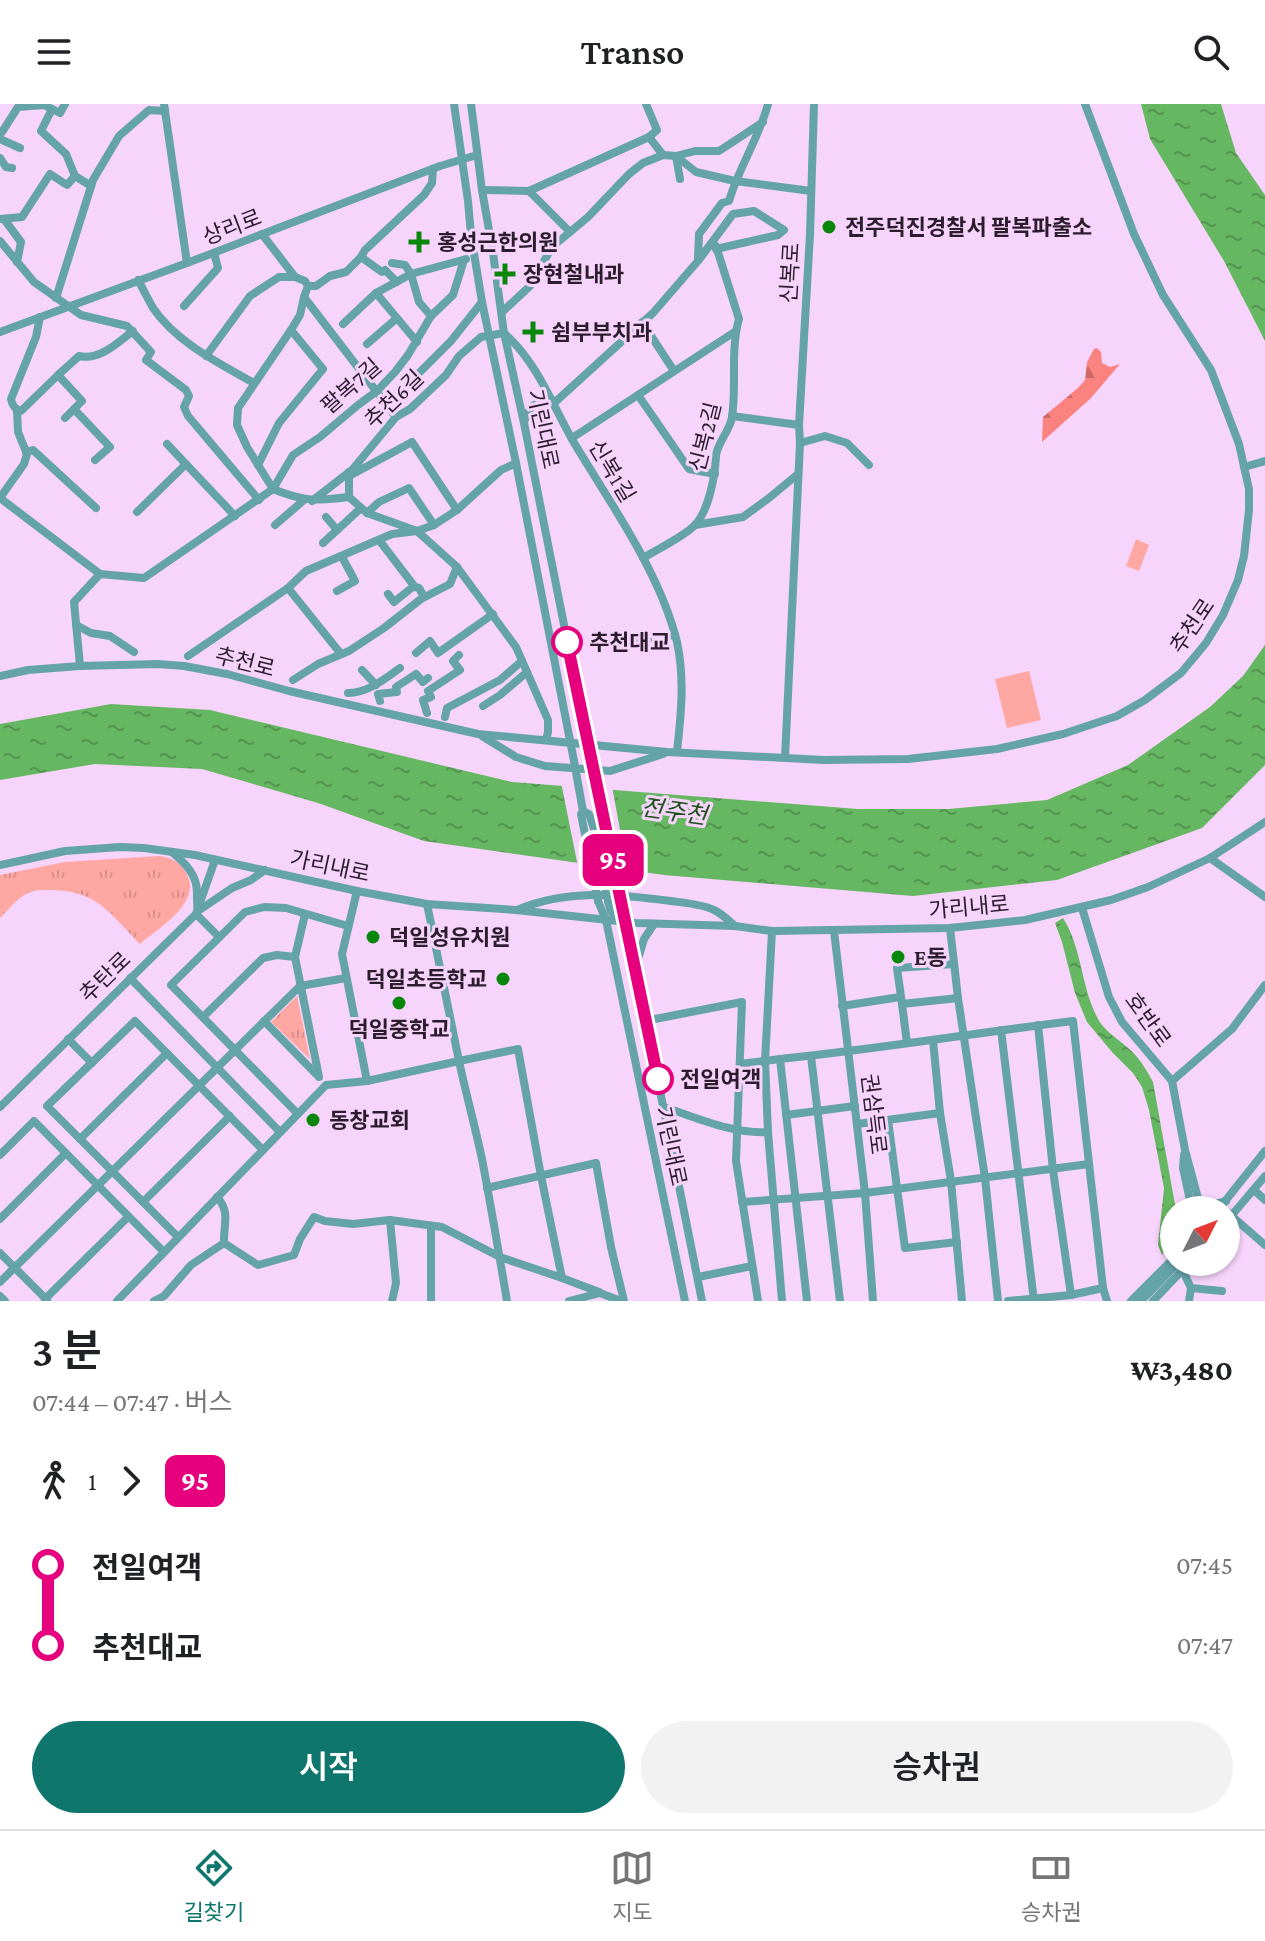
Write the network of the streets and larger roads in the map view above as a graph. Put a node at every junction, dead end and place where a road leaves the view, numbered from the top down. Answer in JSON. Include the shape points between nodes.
{"nodes":[{"id":1,"x":65,"y":104,"type":"edge"},
{"id":2,"x":454,"y":104,"type":"edge"},
{"id":3,"x":471,"y":104,"type":"edge"},
{"id":4,"x":646,"y":104,"type":"edge"},
{"id":5,"x":768,"y":104,"type":"edge"},
{"id":6,"x":814,"y":104,"type":"edge"},
{"id":7,"x":1085,"y":104,"type":"edge"},
{"id":8,"x":148,"y":107,"type":"edge"},
{"id":9,"x":165,"y":107,"type":"edge"},
{"id":10,"x":52,"y":109,"type":"junction"},
{"id":11,"x":763,"y":121,"type":"junction"},
{"id":12,"x":0,"y":132,"type":"edge"},
{"id":13,"x":649,"y":137,"type":"junction"},
{"id":14,"x":0,"y":139,"type":"edge"},
{"id":15,"x":20,"y":148,"type":"dead end"},
{"id":16,"x":477,"y":155,"type":"junction"},
{"id":17,"x":663,"y":155,"type":"junction"},
{"id":18,"x":676,"y":156,"type":"junction"},
{"id":19,"x":0,"y":158,"type":"edge"},
{"id":20,"x":461,"y":159,"type":"junction"},
{"id":21,"x":436,"y":167,"type":"junction"},
{"id":22,"x":12,"y":168,"type":"dead end"},
{"id":23,"x":75,"y":176,"type":"junction"},
{"id":24,"x":680,"y":179,"type":"dead end"},
{"id":25,"x":735,"y":181,"type":"junction"},
{"id":26,"x":464,"y":183,"type":"junction"},
{"id":27,"x":91,"y":186,"type":"junction"},
{"id":28,"x":482,"y":190,"type":"junction"},
{"id":29,"x":529,"y":191,"type":"junction"},
{"id":30,"x":811,"y":191,"type":"junction"},
{"id":31,"x":2,"y":219,"type":"edge"},
{"id":32,"x":570,"y":232,"type":"junction"},
{"id":33,"x":262,"y":234,"type":"junction"},
{"id":34,"x":715,"y":237,"type":"junction"},
{"id":35,"x":0,"y":241,"type":"edge"},
{"id":36,"x":716,"y":249,"type":"junction"},
{"id":37,"x":214,"y":253,"type":"junction"},
{"id":38,"x":361,"y":257,"type":"junction"},
{"id":39,"x":469,"y":258,"type":"junction"},
{"id":40,"x":698,"y":261,"type":"junction"},
{"id":41,"x":17,"y":262,"type":"junction"},
{"id":42,"x":187,"y":263,"type":"junction"},
{"id":43,"x":392,"y":263,"type":"dead end"},
{"id":44,"x":411,"y":274,"type":"junction"},
{"id":45,"x":295,"y":277,"type":"junction"},
{"id":46,"x":138,"y":280,"type":"junction"},
{"id":47,"x":397,"y":282,"type":"junction"},
{"id":48,"x":308,"y":286,"type":"junction"},
{"id":49,"x":376,"y":293,"type":"junction"},
{"id":50,"x":304,"y":297,"type":"junction"},
{"id":51,"x":56,"y":298,"type":"junction"},
{"id":52,"x":482,"y":302,"type":"junction"},
{"id":53,"x":69,"y":306,"type":"junction"},
{"id":54,"x":184,"y":306,"type":"dead end"},
{"id":55,"x":502,"y":312,"type":"junction"},
{"id":56,"x":431,"y":316,"type":"junction"},
{"id":57,"x":40,"y":317,"type":"junction"},
{"id":58,"x":397,"y":318,"type":"junction"},
{"id":59,"x":642,"y":322,"type":"junction"},
{"id":60,"x":343,"y":324,"type":"dead end"},
{"id":61,"x":291,"y":330,"type":"junction"},
{"id":62,"x":133,"y":331,"type":"junction"},
{"id":63,"x":736,"y":331,"type":"junction"},
{"id":64,"x":0,"y":332,"type":"edge"},
{"id":65,"x":504,"y":333,"type":"junction"},
{"id":66,"x":490,"y":335,"type":"junction"},
{"id":67,"x":417,"y":342,"type":"junction"},
{"id":68,"x":367,"y":344,"type":"dead end"},
{"id":69,"x":206,"y":356,"type":"junction"},
{"id":70,"x":674,"y":371,"type":"junction"},
{"id":71,"x":419,"y":373,"type":"dead end"},
{"id":72,"x":58,"y":375,"type":"junction"},
{"id":73,"x":254,"y":383,"type":"junction"},
{"id":74,"x":377,"y":391,"type":"junction"},
{"id":75,"x":638,"y":395,"type":"junction"},
{"id":76,"x":553,"y":404,"type":"junction"},
{"id":77,"x":74,"y":409,"type":"junction"},
{"id":78,"x":17,"y":410,"type":"junction"},
{"id":79,"x":732,"y":416,"type":"junction"},
{"id":80,"x":396,"y":417,"type":"junction"},
{"id":81,"x":65,"y":418,"type":"dead end"},
{"id":82,"x":524,"y":423,"type":"junction"},
{"id":83,"x":799,"y":425,"type":"junction"},
{"id":84,"x":572,"y":438,"type":"junction"},
{"id":85,"x":800,"y":443,"type":"junction"},
{"id":86,"x":167,"y":444,"type":"dead end"},
{"id":87,"x":26,"y":452,"type":"junction"},
{"id":88,"x":95,"y":460,"type":"dead end"},
{"id":89,"x":1265,"y":461,"type":"edge"},
{"id":90,"x":516,"y":463,"type":"junction"},
{"id":91,"x":186,"y":464,"type":"junction"},
{"id":92,"x":258,"y":465,"type":"junction"},
{"id":93,"x":869,"y":465,"type":"dead end"},
{"id":94,"x":1248,"y":466,"type":"junction"},
{"id":95,"x":349,"y":474,"type":"junction"},
{"id":96,"x":715,"y":474,"type":"junction"},
{"id":97,"x":798,"y":474,"type":"junction"},
{"id":98,"x":273,"y":489,"type":"junction"},
{"id":99,"x":349,"y":497,"type":"junction"},
{"id":100,"x":0,"y":498,"type":"edge"},
{"id":101,"x":259,"y":500,"type":"junction"},
{"id":102,"x":308,"y":500,"type":"junction"},
{"id":103,"x":96,"y":508,"type":"dead end"},
{"id":104,"x":457,"y":510,"type":"junction"},
{"id":105,"x":364,"y":511,"type":"junction"},
{"id":106,"x":137,"y":512,"type":"dead end"},
{"id":107,"x":235,"y":516,"type":"junction"},
{"id":108,"x":326,"y":517,"type":"dead end"},
{"id":109,"x":275,"y":525,"type":"dead end"},
{"id":110,"x":434,"y":525,"type":"junction"},
{"id":111,"x":695,"y":525,"type":"junction"},
{"id":112,"x":337,"y":530,"type":"junction"},
{"id":113,"x":417,"y":531,"type":"junction"},
{"id":114,"x":379,"y":540,"type":"junction"},
{"id":115,"x":323,"y":543,"type":"dead end"},
{"id":116,"x":342,"y":557,"type":"junction"},
{"id":117,"x":643,"y":558,"type":"junction"},
{"id":118,"x":457,"y":567,"type":"junction"},
{"id":119,"x":100,"y":574,"type":"junction"},
{"id":120,"x":414,"y":586,"type":"junction"},
{"id":121,"x":288,"y":588,"type":"junction"},
{"id":122,"x":337,"y":591,"type":"dead end"},
{"id":123,"x":388,"y":594,"type":"dead end"},
{"id":124,"x":424,"y":597,"type":"junction"},
{"id":125,"x":493,"y":614,"type":"junction"},
{"id":126,"x":76,"y":625,"type":"junction"},
{"id":127,"x":675,"y":635,"type":"junction"},
{"id":128,"x":623,"y":641,"type":"dead end"},
{"id":129,"x":134,"y":652,"type":"dead end"},
{"id":130,"x":416,"y":653,"type":"dead end"},
{"id":131,"x":341,"y":654,"type":"junction"},
{"id":132,"x":459,"y":655,"type":"dead end"},
{"id":133,"x":188,"y":656,"type":"dead end"},
{"id":134,"x":522,"y":661,"type":"junction"},
{"id":135,"x":80,"y":666,"type":"junction"},
{"id":136,"x":400,"y":668,"type":"dead end"},
{"id":137,"x":362,"y":670,"type":"dead end"},
{"id":138,"x":527,"y":672,"type":"junction"},
{"id":139,"x":0,"y":676,"type":"edge"},
{"id":140,"x":428,"y":678,"type":"dead end"},
{"id":141,"x":293,"y":680,"type":"dead end"},
{"id":142,"x":376,"y":685,"type":"junction"},
{"id":143,"x":348,"y":693,"type":"dead end"},
{"id":144,"x":380,"y":701,"type":"dead end"},
{"id":145,"x":483,"y":706,"type":"dead end"},
{"id":146,"x":427,"y":713,"type":"dead end"},
{"id":147,"x":445,"y":717,"type":"dead end"},
{"id":148,"x":478,"y":734,"type":"junction"},
{"id":149,"x":547,"y":736,"type":"junction"},
{"id":150,"x":570,"y":742,"type":"junction"},
{"id":151,"x":588,"y":744,"type":"junction"},
{"id":152,"x":672,"y":752,"type":"junction"},
{"id":153,"x":785,"y":758,"type":"junction"},
{"id":154,"x":583,"y":811,"type":"junction"},
{"id":155,"x":1265,"y":822,"type":"edge"},
{"id":156,"x":170,"y":850,"type":"junction"},
{"id":157,"x":1210,"y":858,"type":"junction"},
{"id":158,"x":215,"y":860,"type":"junction"},
{"id":159,"x":0,"y":865,"type":"edge"},
{"id":160,"x":265,"y":870,"type":"junction"},
{"id":161,"x":357,"y":891,"type":"junction"},
{"id":162,"x":1265,"y":897,"type":"edge"},
{"id":163,"x":427,"y":904,"type":"junction"},
{"id":164,"x":1082,"y":908,"type":"junction"},
{"id":165,"x":516,"y":910,"type":"junction"},
{"id":166,"x":197,"y":912,"type":"junction"},
{"id":167,"x":305,"y":914,"type":"junction"},
{"id":168,"x":606,"y":920,"type":"junction"},
{"id":169,"x":626,"y":922,"type":"junction"},
{"id":170,"x":654,"y":924,"type":"junction"},
{"id":171,"x":348,"y":926,"type":"junction"},
{"id":172,"x":735,"y":926,"type":"junction"},
{"id":173,"x":950,"y":928,"type":"junction"},
{"id":174,"x":772,"y":931,"type":"junction"},
{"id":175,"x":834,"y":931,"type":"junction"},
{"id":176,"x":219,"y":937,"type":"junction"},
{"id":177,"x":295,"y":957,"type":"junction"},
{"id":178,"x":954,"y":964,"type":"junction"},
{"id":179,"x":633,"y":965,"type":"junction"},
{"id":180,"x":130,"y":978,"type":"junction"},
{"id":181,"x":346,"y":978,"type":"junction"},
{"id":182,"x":1265,"y":985,"type":"edge"},
{"id":183,"x":300,"y":986,"type":"junction"},
{"id":184,"x":958,"y":998,"type":"junction"},
{"id":185,"x":901,"y":1000,"type":"junction"},
{"id":186,"x":842,"y":1006,"type":"junction"},
{"id":187,"x":203,"y":1017,"type":"junction"},
{"id":188,"x":264,"y":1021,"type":"junction"},
{"id":189,"x":645,"y":1021,"type":"junction"},
{"id":190,"x":1038,"y":1025,"type":"junction"},
{"id":191,"x":1001,"y":1030,"type":"junction"},
{"id":192,"x":964,"y":1035,"type":"junction"},
{"id":193,"x":68,"y":1039,"type":"junction"},
{"id":194,"x":933,"y":1040,"type":"junction"},
{"id":195,"x":907,"y":1043,"type":"junction"},
{"id":196,"x":235,"y":1049,"type":"junction"},
{"id":197,"x":848,"y":1052,"type":"junction"},
{"id":198,"x":167,"y":1053,"type":"junction"},
{"id":199,"x":811,"y":1056,"type":"junction"},
{"id":200,"x":780,"y":1059,"type":"junction"},
{"id":201,"x":459,"y":1061,"type":"junction"},
{"id":202,"x":765,"y":1061,"type":"junction"},
{"id":203,"x":92,"y":1063,"type":"junction"},
{"id":204,"x":740,"y":1064,"type":"junction"},
{"id":205,"x":217,"y":1066,"type":"junction"},
{"id":206,"x":323,"y":1081,"type":"junction"},
{"id":207,"x":367,"y":1081,"type":"junction"},
{"id":208,"x":1172,"y":1081,"type":"junction"},
{"id":209,"x":199,"y":1085,"type":"junction"},
{"id":210,"x":855,"y":1106,"type":"junction"},
{"id":211,"x":0,"y":1107,"type":"edge"},
{"id":212,"x":664,"y":1107,"type":"junction"},
{"id":213,"x":818,"y":1111,"type":"junction"},
{"id":214,"x":940,"y":1113,"type":"junction"},
{"id":215,"x":298,"y":1114,"type":"junction"},
{"id":216,"x":786,"y":1115,"type":"junction"},
{"id":217,"x":230,"y":1116,"type":"junction"},
{"id":218,"x":888,"y":1120,"type":"junction"},
{"id":219,"x":857,"y":1124,"type":"junction"},
{"id":220,"x":736,"y":1131,"type":"junction"},
{"id":221,"x":280,"y":1132,"type":"junction"},
{"id":222,"x":768,"y":1132,"type":"junction"},
{"id":223,"x":80,"y":1139,"type":"junction"},
{"id":224,"x":263,"y":1150,"type":"junction"},
{"id":225,"x":1185,"y":1150,"type":"junction"},
{"id":226,"x":1265,"y":1151,"type":"edge"},
{"id":227,"x":65,"y":1154,"type":"junction"},
{"id":228,"x":0,"y":1155,"type":"edge"},
{"id":229,"x":1089,"y":1164,"type":"junction"},
{"id":230,"x":1053,"y":1170,"type":"junction"},
{"id":231,"x":111,"y":1171,"type":"junction"},
{"id":232,"x":1019,"y":1174,"type":"junction"},
{"id":233,"x":541,"y":1176,"type":"junction"},
{"id":234,"x":1265,"y":1176,"type":"edge"},
{"id":235,"x":985,"y":1178,"type":"junction"},
{"id":236,"x":951,"y":1181,"type":"junction"},
{"id":237,"x":97,"y":1185,"type":"junction"},
{"id":238,"x":487,"y":1188,"type":"junction"},
{"id":239,"x":896,"y":1188,"type":"junction"},
{"id":240,"x":1254,"y":1190,"type":"junction"},
{"id":241,"x":865,"y":1193,"type":"junction"},
{"id":242,"x":829,"y":1196,"type":"junction"},
{"id":243,"x":1189,"y":1196,"type":"edge"},
{"id":244,"x":1197,"y":1196,"type":"edge"},
{"id":245,"x":1235,"y":1196,"type":"edge"},
{"id":246,"x":217,"y":1197,"type":"junction"},
{"id":247,"x":795,"y":1197,"type":"junction"},
{"id":248,"x":774,"y":1198,"type":"junction"},
{"id":249,"x":1240,"y":1200,"type":"edge"},
{"id":250,"x":1265,"y":1200,"type":"edge"},
{"id":251,"x":143,"y":1202,"type":"junction"},
{"id":252,"x":742,"y":1202,"type":"junction"},
{"id":253,"x":128,"y":1217,"type":"junction"},
{"id":254,"x":0,"y":1219,"type":"edge"},
{"id":255,"x":390,"y":1220,"type":"junction"},
{"id":256,"x":1240,"y":1224,"type":"edge"},
{"id":257,"x":431,"y":1226,"type":"junction"},
{"id":258,"x":178,"y":1237,"type":"junction"},
{"id":259,"x":957,"y":1242,"type":"junction"},
{"id":260,"x":224,"y":1243,"type":"junction"},
{"id":261,"x":1265,"y":1245,"type":"edge"},
{"id":262,"x":164,"y":1252,"type":"junction"},
{"id":263,"x":0,"y":1253,"type":"edge"},
{"id":264,"x":500,"y":1257,"type":"junction"},
{"id":265,"x":752,"y":1266,"type":"junction"},
{"id":266,"x":14,"y":1268,"type":"junction"},
{"id":267,"x":1160,"y":1272,"type":"edge"},
{"id":268,"x":1170,"y":1276,"type":"edge"},
{"id":269,"x":1174,"y":1276,"type":"edge"},
{"id":270,"x":1186,"y":1276,"type":"edge"},
{"id":271,"x":698,"y":1277,"type":"junction"},
{"id":272,"x":562,"y":1278,"type":"junction"},
{"id":273,"x":0,"y":1282,"type":"edge"},
{"id":274,"x":1103,"y":1288,"type":"junction"},
{"id":275,"x":1191,"y":1288,"type":"junction"},
{"id":276,"x":1222,"y":1291,"type":"dead end"},
{"id":277,"x":600,"y":1293,"type":"junction"},
{"id":278,"x":1071,"y":1295,"type":"junction"},
{"id":279,"x":0,"y":1296,"type":"edge"},
{"id":280,"x":1157,"y":1299,"type":"edge"},
{"id":281,"x":46,"y":1300,"type":"edge"},
{"id":282,"x":1034,"y":1300,"type":"edge"},
{"id":283,"x":5,"y":1301,"type":"edge"},
{"id":284,"x":117,"y":1301,"type":"edge"},
{"id":285,"x":154,"y":1301,"type":"edge"},
{"id":286,"x":392,"y":1301,"type":"edge"},
{"id":287,"x":431,"y":1301,"type":"edge"},
{"id":288,"x":507,"y":1301,"type":"edge"},
{"id":289,"x":569,"y":1301,"type":"edge"},
{"id":290,"x":622,"y":1301,"type":"edge"},
{"id":291,"x":685,"y":1301,"type":"edge"},
{"id":292,"x":702,"y":1301,"type":"edge"},
{"id":293,"x":758,"y":1301,"type":"edge"},
{"id":294,"x":782,"y":1301,"type":"edge"},
{"id":295,"x":807,"y":1301,"type":"edge"},
{"id":296,"x":840,"y":1301,"type":"edge"},
{"id":297,"x":873,"y":1301,"type":"edge"},
{"id":298,"x":962,"y":1301,"type":"edge"},
{"id":299,"x":998,"y":1301,"type":"edge"},
{"id":300,"x":1008,"y":1301,"type":"edge"},
{"id":301,"x":1107,"y":1301,"type":"edge"},
{"id":302,"x":1131,"y":1301,"type":"edge"},
{"id":303,"x":1141,"y":1301,"type":"edge"},
{"id":304,"x":1189,"y":1301,"type":"edge"}],
"edges":[{"from":1,"to":10,"type":"street","via":[[60,113]]},
{"from":2,"to":20,"type":"street","name":"기린대로"},
{"from":3,"to":16,"type":"street","name":"기린대로"},
{"from":4,"to":13,"type":"street","via":[[657,130]]},
{"from":5,"to":11,"type":"street"},
{"from":6,"to":30,"type":"street","name":"신복로"},
{"from":7,"to":94,"type":"street","name":"추천로","via":[[1134,234],[1163,295],[1211,370]]},
{"from":8,"to":9,"type":"street"},
{"from":8,"to":27,"type":"street","via":[[119,136]]},
{"from":9,"to":42,"type":"street"},
{"from":10,"to":12,"type":"street","via":[[18,107]]},
{"from":10,"to":23,"type":"street","via":[[41,131],[66,154]]},
{"from":11,"to":18,"type":"street","via":[[719,151]]},
{"from":11,"to":25,"type":"street"},
{"from":13,"to":17,"type":"street"},
{"from":13,"to":29,"type":"street"},
{"from":14,"to":15,"type":"street"},
{"from":16,"to":20,"type":"street","name":"상리로"},
{"from":16,"to":28,"type":"street","name":"기린대로"},
{"from":17,"to":18,"type":"street"},
{"from":17,"to":32,"type":"street","via":[[629,174]]},
{"from":18,"to":24,"type":"street"},
{"from":18,"to":25,"type":"street","via":[[696,172]]},
{"from":19,"to":22,"type":"street"},
{"from":20,"to":21,"type":"street","name":"상리로"},
{"from":20,"to":26,"type":"street","name":"기린대로"},
{"from":21,"to":26,"type":"street","via":[[450,167]]},
{"from":21,"to":33,"type":"street","name":"상리로"},
{"from":21,"to":38,"type":"street","via":[[424,195]]},
{"from":23,"to":27,"type":"street"},
{"from":23,"to":31,"type":"street","via":[[67,185],[50,174],[22,217]]},
{"from":25,"to":30,"type":"street"},
{"from":25,"to":40,"type":"street","via":[[729,201],[699,234]]},
{"from":26,"to":39,"type":"street","name":"기린대로"},
{"from":27,"to":51,"type":"street"},
{"from":28,"to":29,"type":"street"},
{"from":28,"to":55,"type":"street","name":"기린대로"},
{"from":29,"to":32,"type":"street"},
{"from":30,"to":83,"type":"street","name":"신복로"},
{"from":31,"to":41,"type":"street","via":[[21,242]]},
{"from":32,"to":55,"type":"street","via":[[552,247],[530,286]]},
{"from":33,"to":37,"type":"street","name":"상리로"},
{"from":33,"to":45,"type":"street"},
{"from":34,"to":36,"type":"street","name":"신복2길"},
{"from":34,"to":36,"type":"street","via":[[733,214],[754,211],[784,230]]},
{"from":34,"to":40,"type":"street"},
{"from":35,"to":41,"type":"street"},
{"from":36,"to":63,"type":"street","name":"신복2길","via":[[739,319]]},
{"from":37,"to":42,"type":"street","name":"상리로"},
{"from":37,"to":54,"type":"street","via":[[218,268]]},
{"from":38,"to":47,"type":"street"},
{"from":38,"to":48,"type":"street","via":[[346,272]]},
{"from":39,"to":44,"type":"street"},
{"from":39,"to":52,"type":"street","name":"기린대로"},
{"from":39,"to":56,"type":"street","name":"팔복7길","via":[[453,295]]},
{"from":40,"to":59,"type":"street"},
{"from":41,"to":51,"type":"street"},
{"from":42,"to":46,"type":"street","name":"상리로"},
{"from":43,"to":44,"type":"street","via":[[405,265]]},
{"from":44,"to":47,"type":"street"},
{"from":44,"to":56,"type":"street","via":[[419,302]]},
{"from":45,"to":48,"type":"street"},
{"from":45,"to":69,"type":"street","via":[[279,277],[250,296]]},
{"from":46,"to":53,"type":"street","name":"상리로"},
{"from":46,"to":69,"type":"street","via":[[170,327]]},
{"from":47,"to":49,"type":"street"},
{"from":48,"to":50,"type":"street"},
{"from":49,"to":58,"type":"street"},
{"from":49,"to":60,"type":"street"},
{"from":50,"to":61,"type":"street"},
{"from":50,"to":74,"type":"street"},
{"from":51,"to":53,"type":"street"},
{"from":52,"to":66,"type":"street","name":"기린대로"},
{"from":52,"to":71,"type":"street"},
{"from":53,"to":57,"type":"street","name":"상리로"},
{"from":53,"to":62,"type":"street","via":[[81,315]]},
{"from":55,"to":65,"type":"street","name":"기린대로"},
{"from":56,"to":67,"type":"street","name":"팔복7길"},
{"from":57,"to":64,"type":"street","name":"상리로"},
{"from":57,"to":78,"type":"street","via":[[11,399]]},
{"from":58,"to":67,"type":"street"},
{"from":58,"to":68,"type":"street"},
{"from":59,"to":70,"type":"street"},
{"from":59,"to":76,"type":"street"},
{"from":61,"to":73,"type":"street"},
{"from":61,"to":92,"type":"street","via":[[323,369],[279,423]]},
{"from":62,"to":72,"type":"street","via":[[96,356],[79,356]]},
{"from":62,"to":101,"type":"street","via":[[151,352],[146,360],[186,390],[188,416]]},
{"from":63,"to":70,"type":"street"},
{"from":63,"to":79,"type":"street","name":"신복2길"},
{"from":65,"to":66,"type":"street","name":"추천6길"},
{"from":65,"to":76,"type":"street","name":"신복1길","via":[[519,346]]},
{"from":65,"to":82,"type":"street","name":"기린대로"},
{"from":66,"to":80,"type":"street","name":"추천6길","via":[[459,356],[446,375]]},
{"from":66,"to":90,"type":"street","name":"기린대로"},
{"from":67,"to":74,"type":"street","name":"팔복7길"},
{"from":69,"to":73,"type":"street"},
{"from":70,"to":75,"type":"street"},
{"from":72,"to":77,"type":"street","via":[[82,401]]},
{"from":72,"to":78,"type":"street"},
{"from":73,"to":92,"type":"street","via":[[238,408],[237,425]]},
{"from":74,"to":80,"type":"street"},
{"from":74,"to":98,"type":"street","name":"팔복7길","via":[[293,455]]},
{"from":75,"to":84,"type":"street"},
{"from":75,"to":96,"type":"street","via":[[689,469]]},
{"from":76,"to":82,"type":"street","via":[[533,405]]},
{"from":76,"to":84,"type":"street","name":"신복1길"},
{"from":77,"to":81,"type":"street"},
{"from":77,"to":88,"type":"street","via":[[110,447]]},
{"from":78,"to":87,"type":"street"},
{"from":79,"to":83,"type":"street"},
{"from":79,"to":96,"type":"street","name":"신복2길","via":[[716,453]]},
{"from":80,"to":95,"type":"street","name":"추천6길"},
{"from":82,"to":151,"type":"street","name":"기린대로"},
{"from":83,"to":85,"type":"street","name":"신복로"},
{"from":84,"to":117,"type":"street","name":"신복1길"},
{"from":85,"to":93,"type":"street","via":[[825,436],[847,443]]},
{"from":85,"to":97,"type":"street","name":"신복로"},
{"from":86,"to":91,"type":"street"},
{"from":87,"to":100,"type":"street","via":[[24,464]]},
{"from":87,"to":103,"type":"street","via":[[33,450]]},
{"from":89,"to":94,"type":"street"},
{"from":90,"to":104,"type":"street"},
{"from":90,"to":150,"type":"street","name":"기린대로"},
{"from":91,"to":106,"type":"street"},
{"from":91,"to":107,"type":"street"},
{"from":92,"to":98,"type":"street"},
{"from":94,"to":153,"type":"street","name":"추천로","via":[[1248,530],[1229,603],[1192,661],[1145,700],[1088,727],[997,749],[908,759]]},
{"from":95,"to":99,"type":"street"},
{"from":95,"to":102,"type":"street","name":"추천6길"},
{"from":95,"to":104,"type":"street","via":[[412,442]]},
{"from":96,"to":111,"type":"street","name":"신복2길"},
{"from":97,"to":111,"type":"street","via":[[743,517]]},
{"from":97,"to":153,"type":"street","name":"신복로"},
{"from":98,"to":101,"type":"street"},
{"from":98,"to":102,"type":"street"},
{"from":99,"to":102,"type":"street"},
{"from":99,"to":105,"type":"street"},
{"from":100,"to":119,"type":"street"},
{"from":101,"to":107,"type":"street"},
{"from":102,"to":109,"type":"street","name":"추천6길"},
{"from":104,"to":110,"type":"street"},
{"from":105,"to":110,"type":"street","via":[[409,488]]},
{"from":105,"to":112,"type":"street"},
{"from":105,"to":113,"type":"street"},
{"from":107,"to":119,"type":"street","via":[[144,578]]},
{"from":108,"to":112,"type":"street"},
{"from":110,"to":113,"type":"street"},
{"from":111,"to":117,"type":"street"},
{"from":112,"to":115,"type":"street"},
{"from":113,"to":114,"type":"street"},
{"from":113,"to":118,"type":"street"},
{"from":114,"to":116,"type":"street"},
{"from":114,"to":120,"type":"street"},
{"from":116,"to":121,"type":"street","via":[[306,571]]},
{"from":116,"to":122,"type":"street","via":[[355,581]]},
{"from":117,"to":127,"type":"street","name":"신복1길"},
{"from":118,"to":124,"type":"street","via":[[450,584]]},
{"from":118,"to":125,"type":"street"},
{"from":119,"to":126,"type":"street","via":[[74,602]]},
{"from":120,"to":123,"type":"street","via":[[394,602]]},
{"from":120,"to":124,"type":"street"},
{"from":121,"to":131,"type":"street"},
{"from":121,"to":133,"type":"street"},
{"from":124,"to":131,"type":"street"},
{"from":125,"to":130,"type":"street","via":[[438,653],[430,641]]},
{"from":125,"to":134,"type":"street"},
{"from":126,"to":129,"type":"street","via":[[110,636]]},
{"from":126,"to":135,"type":"street"},
{"from":127,"to":128,"type":"street"},
{"from":127,"to":152,"type":"street","name":"신복1길","via":[[683,693]]},
{"from":131,"to":141,"type":"street"},
{"from":132,"to":146,"type":"street","via":[[453,661],[460,670],[423,700]]},
{"from":134,"to":138,"type":"street"},
{"from":134,"to":147,"type":"street","via":[[500,680],[447,708]]},
{"from":135,"to":139,"type":"street","name":"추천로"},
{"from":135,"to":148,"type":"street","name":"추천로","via":[[184,666]]},
{"from":136,"to":142,"type":"street"},
{"from":137,"to":142,"type":"street"},
{"from":138,"to":145,"type":"street"},
{"from":138,"to":149,"type":"street","via":[[548,720]]},
{"from":140,"to":144,"type":"street","via":[[423,682],[416,674],[396,687],[397,692],[378,694]]},
{"from":142,"to":143,"type":"street"},
{"from":148,"to":149,"type":"street","name":"추천로"},
{"from":148,"to":152,"type":"street","name":"추천로","via":[[516,757],[545,766],[610,771]]},
{"from":149,"to":150,"type":"street","name":"추천로"},
{"from":150,"to":151,"type":"street","name":"추천로"},
{"from":150,"to":154,"type":"street","name":"기린대로","bridge":true},
{"from":151,"to":152,"type":"street","name":"추천로"},
{"from":151,"to":169,"type":"street","name":"기린대로","bridge":true},
{"from":152,"to":153,"type":"street","name":"추천로"},
{"from":154,"to":168,"type":"street","name":"기린대로","bridge":true},
{"from":154,"to":169,"type":"street","name":"기린대로","bridge":true,"via":[[594,829],[611,912]]},
{"from":155,"to":157,"type":"street","name":"가리내로"},
{"from":156,"to":158,"type":"street","name":"가리내로"},
{"from":156,"to":159,"type":"street","name":"가리내로","via":[[65,851]]},
{"from":156,"to":166,"type":"street","via":[[191,872]]},
{"from":157,"to":162,"type":"street"},
{"from":157,"to":164,"type":"street","name":"가리내로","via":[[1148,887]]},
{"from":158,"to":160,"type":"street","name":"가리내로"},
{"from":158,"to":166,"type":"street","name":"추탄로"},
{"from":160,"to":161,"type":"street","name":"가리내로"},
{"from":160,"to":166,"type":"street"},
{"from":161,"to":163,"type":"street","name":"가리내로"},
{"from":161,"to":171,"type":"street"},
{"from":163,"to":165,"type":"street","name":"가리내로"},
{"from":163,"to":201,"type":"street"},
{"from":164,"to":173,"type":"street","name":"가리내로"},
{"from":164,"to":208,"type":"street","name":"호반로","via":[[1122,1022]]},
{"from":165,"to":168,"type":"street","name":"가리내로"},
{"from":165,"to":172,"type":"street","via":[[580,894],[638,897],[716,910]]},
{"from":166,"to":176,"type":"street"},
{"from":166,"to":180,"type":"street","name":"추탄로"},
{"from":167,"to":171,"type":"street"},
{"from":167,"to":176,"type":"street","via":[[264,907],[245,912]]},
{"from":167,"to":177,"type":"street"},
{"from":168,"to":169,"type":"street","name":"가리내로"},
{"from":168,"to":291,"type":"street","name":"기린대로"},
{"from":169,"to":170,"type":"street","name":"가리내로"},
{"from":169,"to":179,"type":"street","name":"기린대로"},
{"from":170,"to":172,"type":"street","name":"가리내로"},
{"from":170,"to":179,"type":"street"},
{"from":171,"to":181,"type":"street","via":[[342,954]]},
{"from":172,"to":174,"type":"street","name":"가리내로"},
{"from":173,"to":175,"type":"street","name":"가리내로"},
{"from":173,"to":178,"type":"street"},
{"from":174,"to":175,"type":"street","name":"가리내로"},
{"from":174,"to":202,"type":"street"},
{"from":175,"to":186,"type":"street","name":"권삼득로"},
{"from":176,"to":187,"type":"street","via":[[171,985]]},
{"from":177,"to":183,"type":"street"},
{"from":177,"to":187,"type":"street","via":[[263,958]]},
{"from":178,"to":184,"type":"street"},
{"from":178,"to":185,"type":"street","via":[[897,968]]},
{"from":179,"to":189,"type":"street","name":"기린대로"},
{"from":180,"to":193,"type":"street","name":"추탄로"},
{"from":180,"to":205,"type":"street"},
{"from":181,"to":183,"type":"street"},
{"from":181,"to":207,"type":"street"},
{"from":182,"to":208,"type":"street","via":[[1232,1029]]},
{"from":183,"to":188,"type":"street"},
{"from":183,"to":206,"type":"street"},
{"from":184,"to":185,"type":"street"},
{"from":184,"to":192,"type":"street"},
{"from":185,"to":186,"type":"street"},
{"from":185,"to":195,"type":"street"},
{"from":186,"to":197,"type":"street","name":"권삼득로"},
{"from":187,"to":196,"type":"street"},
{"from":188,"to":196,"type":"street"},
{"from":188,"to":206,"type":"street"},
{"from":189,"to":204,"type":"street","via":[[742,1002]]},
{"from":189,"to":212,"type":"street","name":"기린대로"},
{"from":190,"to":191,"type":"street"},
{"from":190,"to":229,"type":"street","via":[[1073,1021]]},
{"from":190,"to":230,"type":"street"},
{"from":191,"to":192,"type":"street"},
{"from":191,"to":232,"type":"street"},
{"from":192,"to":194,"type":"street"},
{"from":192,"to":235,"type":"street"},
{"from":193,"to":203,"type":"street"},
{"from":193,"to":211,"type":"street","name":"추탄로"},
{"from":194,"to":195,"type":"street"},
{"from":194,"to":214,"type":"street"},
{"from":195,"to":197,"type":"street"},
{"from":196,"to":205,"type":"street"},
{"from":196,"to":215,"type":"street"},
{"from":197,"to":199,"type":"street"},
{"from":197,"to":210,"type":"street","name":"권삼득로"},
{"from":198,"to":203,"type":"street","via":[[135,1021]]},
{"from":198,"to":209,"type":"street"},
{"from":198,"to":223,"type":"street"},
{"from":199,"to":200,"type":"street"},
{"from":199,"to":213,"type":"street"},
{"from":200,"to":202,"type":"street"},
{"from":200,"to":216,"type":"street"},
{"from":201,"to":207,"type":"street"},
{"from":201,"to":233,"type":"street","via":[[518,1049]]},
{"from":201,"to":238,"type":"street"},
{"from":202,"to":204,"type":"street"},
{"from":202,"to":222,"type":"street"},
{"from":203,"to":223,"type":"street","via":[[47,1106]]},
{"from":204,"to":220,"type":"street"},
{"from":205,"to":209,"type":"street"},
{"from":205,"to":221,"type":"street"},
{"from":206,"to":207,"type":"street"},
{"from":206,"to":215,"type":"street"},
{"from":208,"to":225,"type":"street","name":"호반로"},
{"from":209,"to":217,"type":"street"},
{"from":209,"to":231,"type":"street"},
{"from":210,"to":213,"type":"street"},
{"from":210,"to":219,"type":"street","name":"권삼득로"},
{"from":212,"to":220,"type":"street"},
{"from":212,"to":271,"type":"street","name":"기린대로"},
{"from":213,"to":216,"type":"street"},
{"from":213,"to":242,"type":"street"},
{"from":214,"to":218,"type":"street"},
{"from":214,"to":236,"type":"street"},
{"from":215,"to":221,"type":"street"},
{"from":216,"to":247,"type":"street"},
{"from":217,"to":224,"type":"street"},
{"from":217,"to":251,"type":"street"},
{"from":218,"to":219,"type":"street"},
{"from":218,"to":239,"type":"street"},
{"from":219,"to":241,"type":"street","name":"권삼득로"},
{"from":220,"to":222,"type":"street"},
{"from":220,"to":252,"type":"street"},
{"from":221,"to":224,"type":"street"},
{"from":222,"to":248,"type":"street"},
{"from":223,"to":231,"type":"street"},
{"from":224,"to":246,"type":"street"},
{"from":225,"to":243,"type":"street","name":"호반로"},
{"from":225,"to":244,"type":"street","name":"호반로"},
{"from":226,"to":245,"type":"street"},
{"from":227,"to":228,"type":"street","via":[[34,1121]]},
{"from":227,"to":237,"type":"street"},
{"from":227,"to":254,"type":"street"},
{"from":229,"to":230,"type":"street"},
{"from":229,"to":274,"type":"street"},
{"from":230,"to":232,"type":"street"},
{"from":230,"to":278,"type":"street"},
{"from":231,"to":237,"type":"street"},
{"from":231,"to":251,"type":"street"},
{"from":232,"to":235,"type":"street"},
{"from":232,"to":282,"type":"street"},
{"from":233,"to":238,"type":"street"},
{"from":233,"to":272,"type":"street"},
{"from":233,"to":290,"type":"street","via":[[596,1163]]},
{"from":234,"to":240,"type":"street"},
{"from":235,"to":236,"type":"street"},
{"from":235,"to":299,"type":"street"},
{"from":236,"to":239,"type":"street"},
{"from":236,"to":259,"type":"street"},
{"from":237,"to":253,"type":"street"},
{"from":237,"to":266,"type":"street"},
{"from":238,"to":264,"type":"street"},
{"from":239,"to":241,"type":"street"},
{"from":239,"to":259,"type":"street","via":[[905,1248]]},
{"from":240,"to":249,"type":"street"},
{"from":240,"to":250,"type":"street"},
{"from":241,"to":242,"type":"street"},
{"from":241,"to":297,"type":"street","name":"권삼득로"},
{"from":242,"to":247,"type":"street"},
{"from":242,"to":296,"type":"street"},
{"from":246,"to":258,"type":"street"},
{"from":246,"to":260,"type":"street","via":[[226,1213]]},
{"from":247,"to":248,"type":"street"},
{"from":247,"to":295,"type":"street"},
{"from":248,"to":252,"type":"street"},
{"from":248,"to":294,"type":"street"},
{"from":251,"to":258,"type":"street"},
{"from":252,"to":265,"type":"street"},
{"from":253,"to":262,"type":"street"},
{"from":253,"to":281,"type":"street"},
{"from":255,"to":257,"type":"street"},
{"from":255,"to":260,"type":"street","via":[[353,1224],[314,1217],[294,1255],[258,1265]]},
{"from":255,"to":286,"type":"street","via":[[396,1283]]},
{"from":256,"to":261,"type":"street"},
{"from":257,"to":264,"type":"street"},
{"from":257,"to":287,"type":"street"},
{"from":258,"to":262,"type":"street"},
{"from":259,"to":298,"type":"street"},
{"from":260,"to":285,"type":"street","via":[[191,1265]]},
{"from":262,"to":284,"type":"street"},
{"from":263,"to":266,"type":"street"},
{"from":264,"to":272,"type":"street"},
{"from":264,"to":288,"type":"street"},
{"from":265,"to":271,"type":"street"},
{"from":265,"to":293,"type":"street"},
{"from":266,"to":273,"type":"street"},
{"from":266,"to":281,"type":"street"},
{"from":267,"to":302,"type":"street"},
{"from":268,"to":303,"type":"street"},
{"from":269,"to":280,"type":"street"},
{"from":270,"to":275,"type":"street"},
{"from":271,"to":292,"type":"street","name":"기린대로"},
{"from":272,"to":277,"type":"street"},
{"from":274,"to":278,"type":"street"},
{"from":274,"to":301,"type":"street"},
{"from":275,"to":276,"type":"street"},
{"from":275,"to":304,"type":"street"},
{"from":277,"to":289,"type":"street"},
{"from":277,"to":290,"type":"street"},
{"from":278,"to":282,"type":"street"},
{"from":279,"to":283,"type":"street"},
{"from":282,"to":300,"type":"street"}]}
